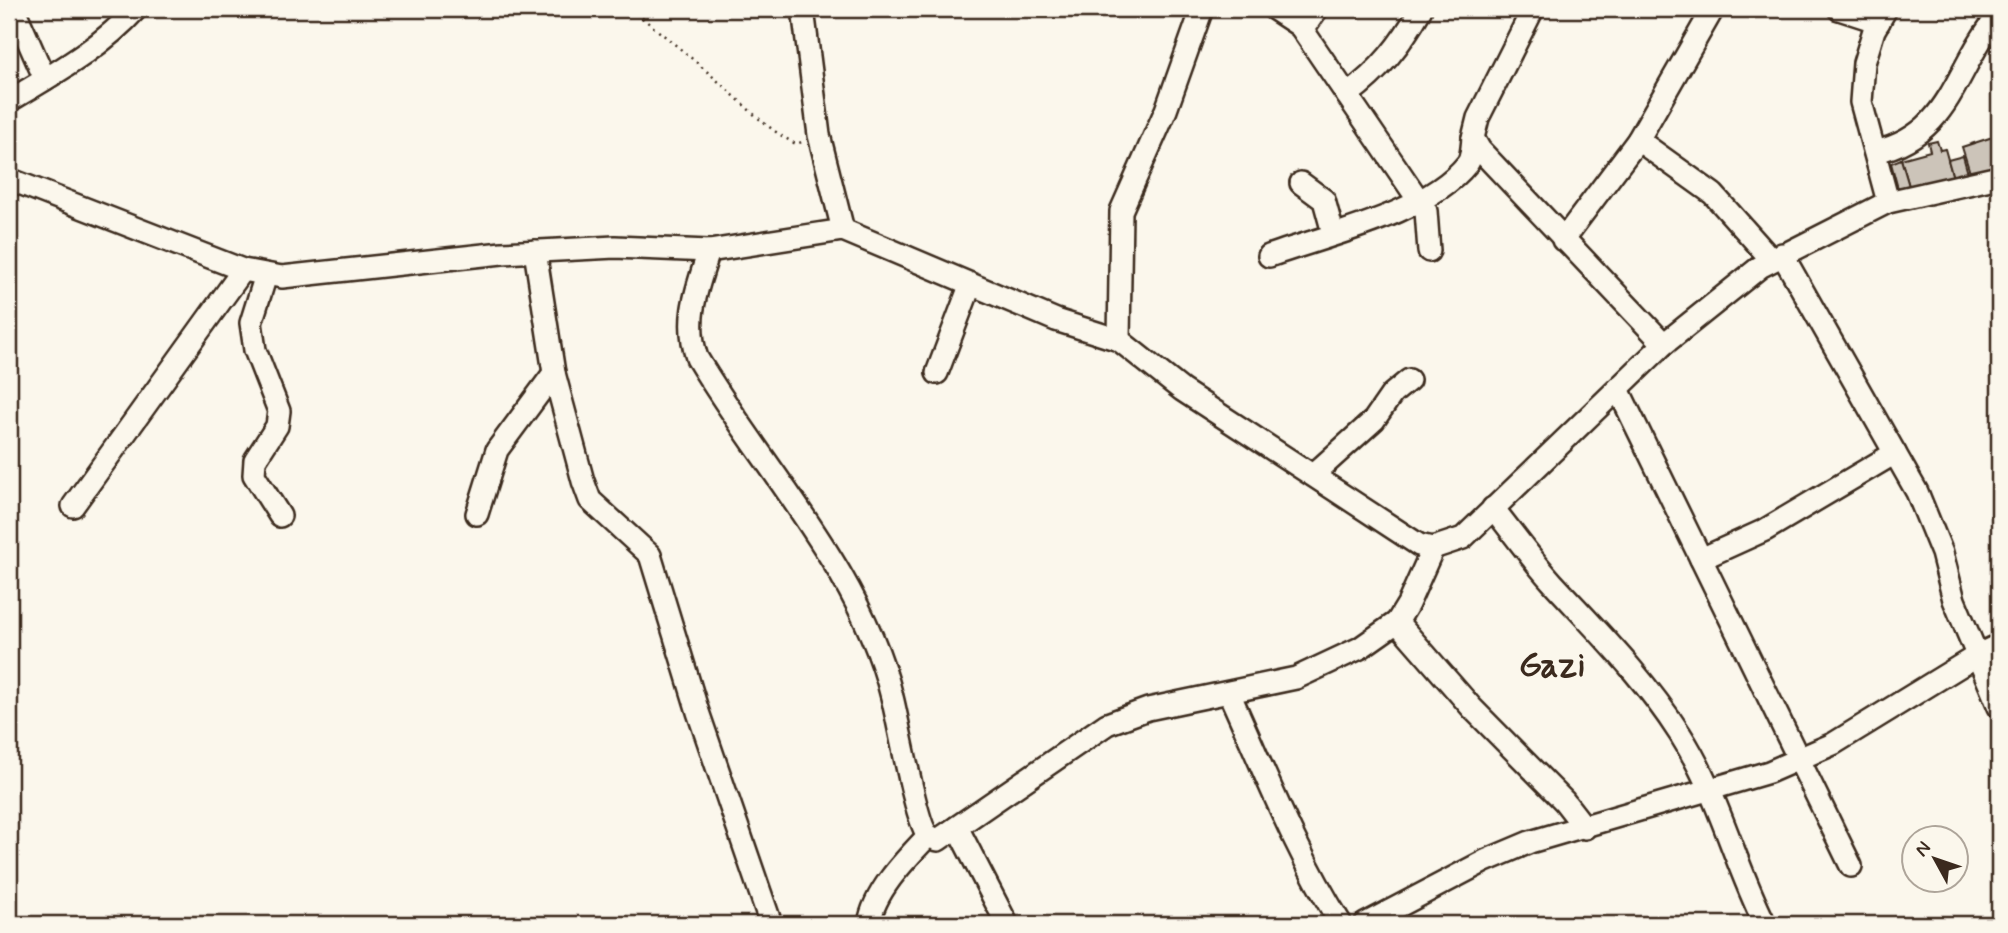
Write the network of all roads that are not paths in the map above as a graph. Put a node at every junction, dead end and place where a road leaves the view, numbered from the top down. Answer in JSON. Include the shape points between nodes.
{"nodes":[{"id":1,"x":14,"y":9,"type":"edge"},
{"id":2,"x":136,"y":9,"type":"edge"},
{"id":3,"x":803,"y":9,"type":"edge"},
{"id":4,"x":1202,"y":9,"type":"edge"},
{"id":5,"x":1274,"y":9,"type":"edge"},
{"id":6,"x":1317,"y":9,"type":"edge"},
{"id":7,"x":1420,"y":9,"type":"edge"},
{"id":8,"x":1533,"y":9,"type":"edge"},
{"id":9,"x":1713,"y":9,"type":"edge"},
{"id":10,"x":1839,"y":9,"type":"edge"},
{"id":11,"x":1882,"y":15,"type":"edge"},
{"id":12,"x":1999,"y":15,"type":"edge"},
{"id":13,"x":1300,"y":26,"type":"junction"},
{"id":14,"x":45,"y":79,"type":"junction"},
{"id":15,"x":1348,"y":95,"type":"junction"},
{"id":16,"x":9,"y":101,"type":"edge"},
{"id":17,"x":1474,"y":138,"type":"junction"},
{"id":18,"x":1638,"y":140,"type":"junction"},
{"id":19,"x":1875,"y":152,"type":"junction"},
{"id":20,"x":1999,"y":177,"type":"edge"},
{"id":21,"x":9,"y":179,"type":"edge"},
{"id":22,"x":1301,"y":183,"type":"dead end"},
{"id":23,"x":1420,"y":200,"type":"junction"},
{"id":24,"x":1888,"y":202,"type":"junction"},
{"id":25,"x":843,"y":230,"type":"junction"},
{"id":26,"x":1333,"y":233,"type":"junction"},
{"id":27,"x":1563,"y":240,"type":"junction"},
{"id":28,"x":535,"y":251,"type":"junction"},
{"id":29,"x":709,"y":251,"type":"junction"},
{"id":30,"x":1429,"y":251,"type":"dead end"},
{"id":31,"x":1269,"y":256,"type":"dead end"},
{"id":32,"x":1777,"y":257,"type":"junction"},
{"id":33,"x":243,"y":270,"type":"junction"},
{"id":34,"x":266,"y":275,"type":"junction"},
{"id":35,"x":970,"y":286,"type":"junction"},
{"id":36,"x":1119,"y":340,"type":"junction"},
{"id":37,"x":1664,"y":344,"type":"junction"},
{"id":38,"x":554,"y":373,"type":"junction"},
{"id":39,"x":937,"y":373,"type":"dead end"},
{"id":40,"x":1409,"y":380,"type":"dead end"},
{"id":41,"x":1618,"y":389,"type":"junction"},
{"id":42,"x":1895,"y":453,"type":"junction"},
{"id":43,"x":1313,"y":475,"type":"junction"},
{"id":44,"x":73,"y":506,"type":"dead end"},
{"id":45,"x":1493,"y":508,"type":"junction"},
{"id":46,"x":477,"y":514,"type":"dead end"},
{"id":47,"x":279,"y":516,"type":"dead end"},
{"id":48,"x":1433,"y":548,"type":"junction"},
{"id":49,"x":1701,"y":559,"type":"junction"},
{"id":50,"x":1397,"y":622,"type":"junction"},
{"id":51,"x":1999,"y":645,"type":"edge"},
{"id":52,"x":1978,"y":655,"type":"junction"},
{"id":53,"x":1229,"y":693,"type":"junction"},
{"id":54,"x":1999,"y":707,"type":"edge"},
{"id":55,"x":1799,"y":759,"type":"junction"},
{"id":56,"x":1712,"y":789,"type":"junction"},
{"id":57,"x":957,"y":827,"type":"junction"},
{"id":58,"x":1585,"y":828,"type":"junction"},
{"id":59,"x":928,"y":835,"type":"junction"},
{"id":60,"x":1852,"y":866,"type":"dead end"},
{"id":61,"x":771,"y":924,"type":"edge"},
{"id":62,"x":869,"y":924,"type":"edge"},
{"id":63,"x":1007,"y":924,"type":"edge"},
{"id":64,"x":1341,"y":924,"type":"edge"},
{"id":65,"x":1365,"y":924,"type":"edge"},
{"id":66,"x":1765,"y":924,"type":"edge"}],
"edges":[{"from":1,"to":14,"type":"street"},
{"from":2,"to":14,"type":"street","via":[[120,27]]},
{"from":3,"to":25,"type":"street","via":[[819,135]]},
{"from":4,"to":36,"type":"street","via":[[1166,110],[1121,211]]},
{"from":5,"to":13,"type":"street"},
{"from":6,"to":13,"type":"street"},
{"from":7,"to":15,"type":"street","via":[[1396,50]]},
{"from":8,"to":17,"type":"street","via":[[1478,118]]},
{"from":9,"to":18,"type":"street"},
{"from":10,"to":11,"type":"street"},
{"from":11,"to":19,"type":"street","via":[[1864,63],[1861,102]]},
{"from":12,"to":19,"type":"street","via":[[1932,123],[1900,146]]},
{"from":13,"to":15,"type":"street"},
{"from":14,"to":16,"type":"street"},
{"from":15,"to":23,"type":"street"},
{"from":17,"to":23,"type":"street","via":[[1469,162]]},
{"from":17,"to":27,"type":"street"},
{"from":18,"to":27,"type":"street"},
{"from":18,"to":32,"type":"street","via":[[1713,194]]},
{"from":19,"to":24,"type":"street"},
{"from":20,"to":24,"type":"street"},
{"from":21,"to":33,"type":"street"},
{"from":22,"to":26,"type":"street","via":[[1324,200]]},
{"from":23,"to":26,"type":"street"},
{"from":23,"to":30,"type":"street","via":[[1426,211]]},
{"from":24,"to":32,"type":"street"},
{"from":25,"to":29,"type":"street"},
{"from":25,"to":35,"type":"street"},
{"from":26,"to":31,"type":"street"},
{"from":27,"to":37,"type":"street"},
{"from":28,"to":29,"type":"street","via":[[615,247]]},
{"from":28,"to":34,"type":"street","via":[[309,275]]},
{"from":28,"to":38,"type":"street"},
{"from":29,"to":59,"type":"street","via":[[689,335],[698,358],[801,512],[859,612],[892,697]]},
{"from":32,"to":37,"type":"street"},
{"from":32,"to":42,"type":"street"},
{"from":33,"to":34,"type":"street"},
{"from":33,"to":44,"type":"street"},
{"from":34,"to":47,"type":"street","via":[[251,323],[255,350],[279,411],[277,426],[255,460],[254,475]]},
{"from":35,"to":36,"type":"street"},
{"from":35,"to":39,"type":"street"},
{"from":36,"to":43,"type":"street","via":[[1182,390]]},
{"from":37,"to":41,"type":"street"},
{"from":38,"to":46,"type":"street","via":[[498,450]]},
{"from":38,"to":61,"type":"street","via":[[590,500],[650,555]]},
{"from":40,"to":43,"type":"street","via":[[1392,394],[1374,420]]},
{"from":41,"to":45,"type":"street"},
{"from":41,"to":49,"type":"street"},
{"from":42,"to":49,"type":"street","via":[[1765,530]]},
{"from":42,"to":52,"type":"street","via":[[1917,492]]},
{"from":43,"to":48,"type":"street","via":[[1419,545]]},
{"from":45,"to":48,"type":"street","via":[[1463,538]]},
{"from":45,"to":56,"type":"street","via":[[1552,582],[1637,672]]},
{"from":48,"to":50,"type":"street"},
{"from":49,"to":55,"type":"street"},
{"from":50,"to":53,"type":"street","via":[[1360,648],[1296,678]]},
{"from":50,"to":58,"type":"street","via":[[1472,708],[1556,791]]},
{"from":51,"to":52,"type":"street"},
{"from":52,"to":54,"type":"street"},
{"from":52,"to":55,"type":"street","via":[[1844,737]]},
{"from":53,"to":57,"type":"street","via":[[1148,709],[1107,724]]},
{"from":53,"to":64,"type":"street","via":[[1282,817]]},
{"from":55,"to":56,"type":"street"},
{"from":55,"to":60,"type":"street"},
{"from":56,"to":58,"type":"street"},
{"from":56,"to":66,"type":"street"},
{"from":57,"to":59,"type":"street","via":[[938,840]]},
{"from":57,"to":63,"type":"street"},
{"from":58,"to":65,"type":"street","via":[[1485,860]]},
{"from":59,"to":62,"type":"street","via":[[884,890]]}]}
